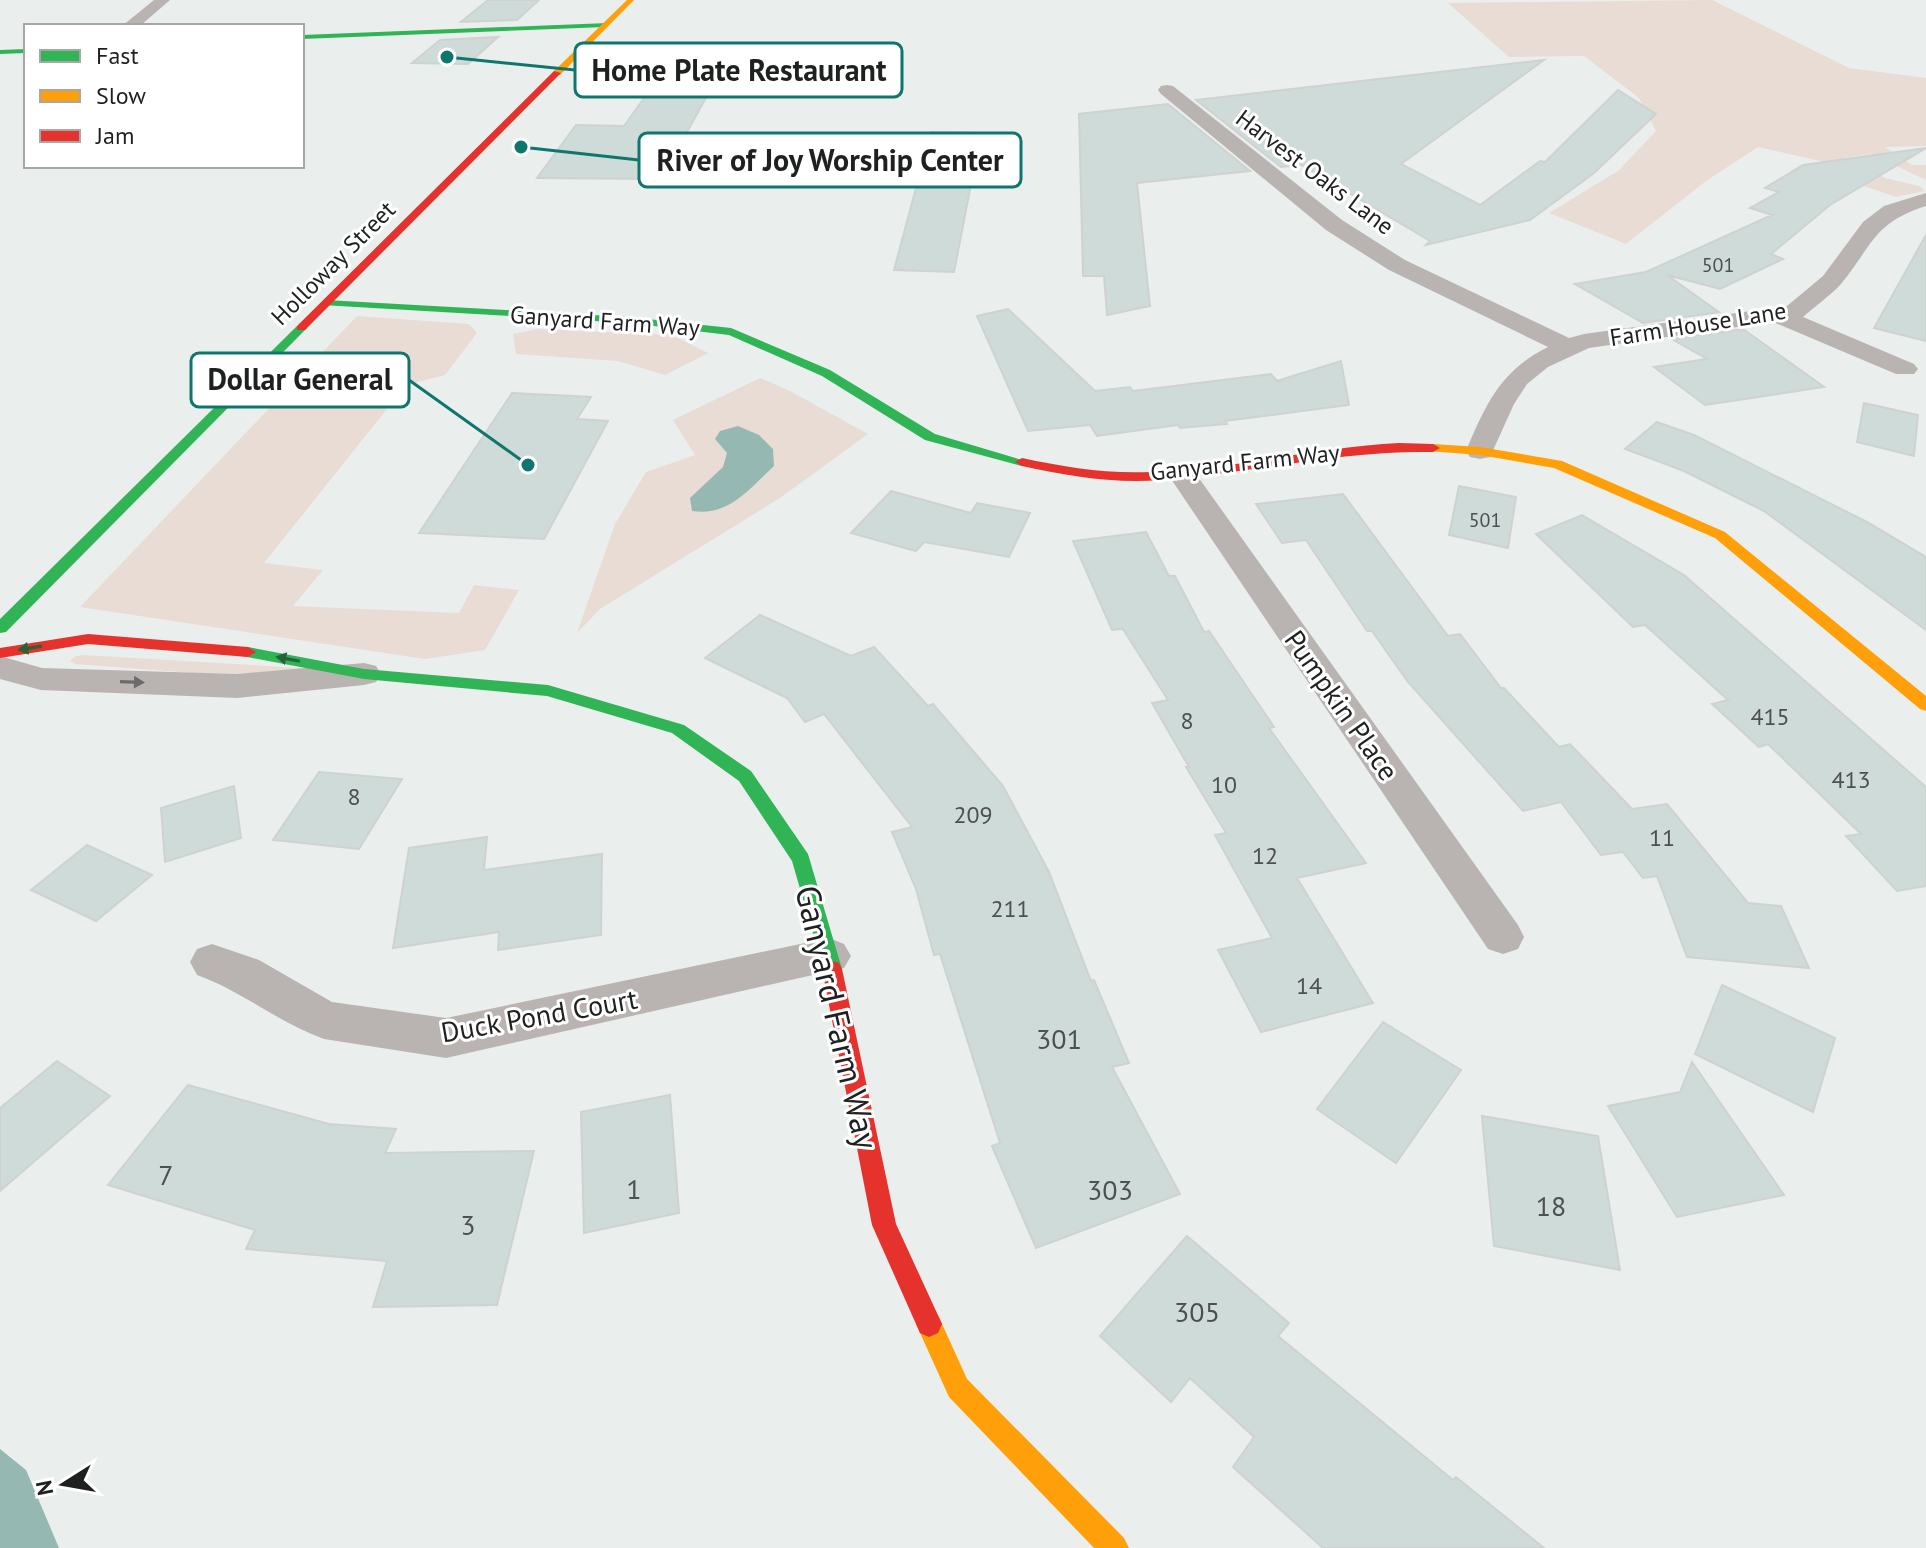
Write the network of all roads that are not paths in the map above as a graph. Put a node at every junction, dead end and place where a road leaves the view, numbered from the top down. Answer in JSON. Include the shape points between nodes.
{"nodes":[{"id":1,"x":163,"y":0,"type":"edge"},
{"id":2,"x":631,"y":0,"type":"edge"},
{"id":3,"x":133,"y":24,"type":"edge"},
{"id":4,"x":605,"y":25,"type":"junction"},
{"id":5,"x":304,"y":37,"type":"edge"},
{"id":6,"x":24,"y":51,"type":"edge"},
{"id":7,"x":0,"y":52,"type":"edge"},
{"id":8,"x":1167,"y":90,"type":"dead end"},
{"id":9,"x":1926,"y":199,"type":"edge"},
{"id":10,"x":326,"y":303,"type":"junction"},
{"id":11,"x":1777,"y":315,"type":"junction"},
{"id":12,"x":1567,"y":347,"type":"junction"},
{"id":13,"x":1905,"y":369,"type":"dead end"},
{"id":14,"x":1480,"y":451,"type":"junction"},
{"id":15,"x":1181,"y":473,"type":"junction"},
{"id":16,"x":0,"y":628,"type":"edge"},
{"id":17,"x":0,"y":653,"type":"edge"},
{"id":18,"x":0,"y":667,"type":"edge"},
{"id":19,"x":364,"y":674,"type":"junction"},
{"id":20,"x":1926,"y":705,"type":"edge"},
{"id":21,"x":1503,"y":937,"type":"dead end"},
{"id":22,"x":829,"y":956,"type":"junction"},
{"id":23,"x":212,"y":962,"type":"dead end"},
{"id":24,"x":1114,"y":1548,"type":"edge"}],
"edges":[{"from":1,"to":3,"type":"street"},
{"from":2,"to":4,"type":"main road","name":"Holloway Street"},
{"from":4,"to":5,"type":"main road"},
{"from":4,"to":10,"type":"main road","name":"Holloway Street"},
{"from":6,"to":7,"type":"main road"},
{"from":8,"to":12,"type":"street","name":"Harvest Oaks Lane","via":[[1314,210],[1393,263]]},
{"from":9,"to":11,"type":"street","name":"Farm House Lane","via":[[1891,210],[1871,227],[1831,281],[1794,312]]},
{"from":10,"to":15,"type":"main road","name":"Ganyard Farm Way","via":[[629,320],[731,332],[819,370],[930,437],[969,450],[1057,470]]},
{"from":10,"to":16,"type":"main road","name":"Holloway Street"},
{"from":11,"to":12,"type":"street","name":"Farm House Lane"},
{"from":11,"to":13,"type":"street"},
{"from":12,"to":14,"type":"street","name":"Farm House Lane","via":[[1519,376]]},
{"from":14,"to":15,"type":"main road","name":"Ganyard Farm Way","via":[[1392,445]]},
{"from":14,"to":20,"type":"main road","name":"Ganyard Farm Way","via":[[1557,464],[1720,535]]},
{"from":15,"to":21,"type":"street","name":"Pumpkin Place"},
{"from":19,"to":17,"type":"main road","name":"Ganyard Farm Way","one_way":true,"via":[[261,653],[88,639]]},
{"from":18,"to":19,"type":"street","name":"Ganyard Farm Way","one_way":true,"via":[[41,679],[237,686]]},
{"from":19,"to":22,"type":"main road","name":"Ganyard Farm Way","via":[[548,691],[678,729],[745,776],[801,859]]},
{"from":22,"to":23,"type":"street","name":"Duck Pond Court","via":[[446,1038],[324,1020],[243,973]]},
{"from":22,"to":24,"type":"main road","name":"Ganyard Farm Way","via":[[884,1225],[958,1388]]}]}
